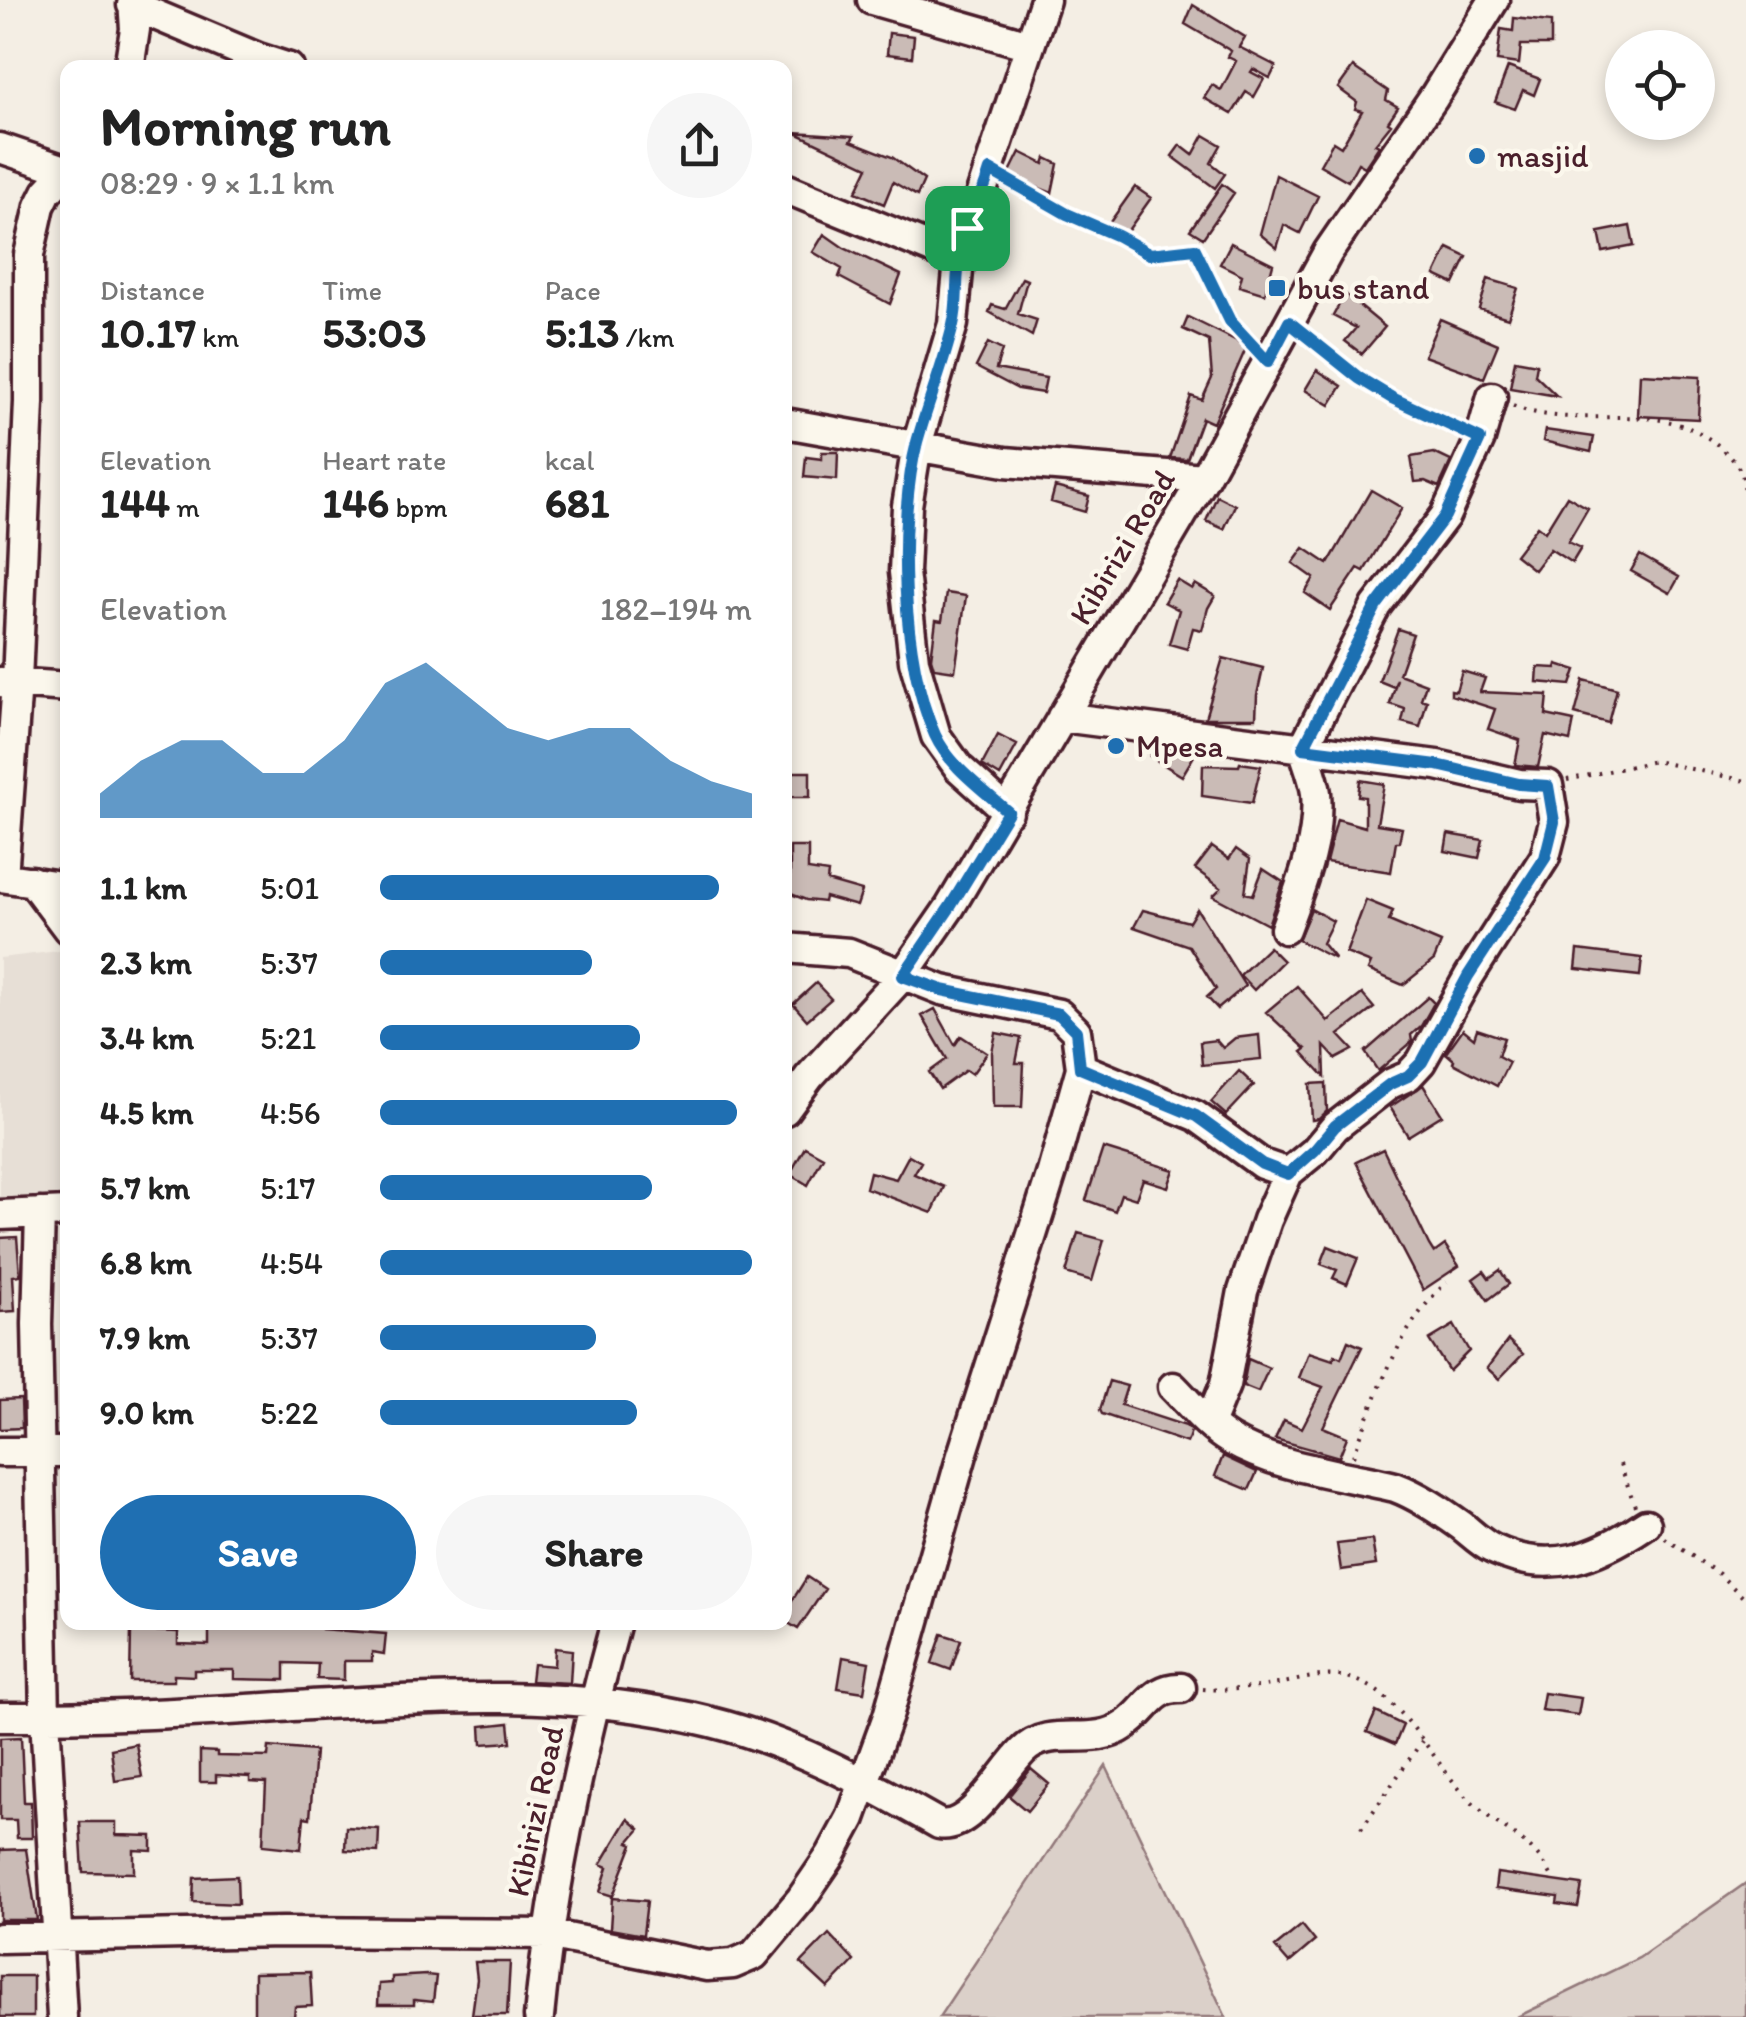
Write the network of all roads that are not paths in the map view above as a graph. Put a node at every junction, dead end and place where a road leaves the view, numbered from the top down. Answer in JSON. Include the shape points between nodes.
{"nodes":[{"id":1,"x":872,"y":0,"type":"edge"},
{"id":2,"x":1045,"y":0,"type":"edge"},
{"id":3,"x":1494,"y":0,"type":"edge"},
{"id":4,"x":133,"y":2,"type":"edge"},
{"id":5,"x":1029,"y":45,"type":"junction"},
{"id":6,"x":130,"y":60,"type":"edge"},
{"id":7,"x":264,"y":60,"type":"edge"},
{"id":8,"x":0,"y":148,"type":"edge"},
{"id":9,"x":60,"y":169,"type":"edge"},
{"id":10,"x":60,"y":178,"type":"edge"},
{"id":11,"x":792,"y":191,"type":"edge"},
{"id":12,"x":959,"y":260,"type":"junction"},
{"id":13,"x":1492,"y":397,"type":"road end"},
{"id":14,"x":792,"y":424,"type":"edge"},
{"id":15,"x":916,"y":445,"type":"junction"},
{"id":16,"x":12,"y":475,"type":"edge"},
{"id":17,"x":1204,"y":478,"type":"junction"},
{"id":18,"x":8,"y":682,"type":"edge"},
{"id":19,"x":60,"y":686,"type":"edge"},
{"id":20,"x":1062,"y":718,"type":"junction"},
{"id":21,"x":1303,"y":748,"type":"junction"},
{"id":22,"x":1008,"y":812,"type":"junction"},
{"id":23,"x":2,"y":877,"type":"edge"},
{"id":24,"x":32,"y":881,"type":"junction"},
{"id":25,"x":60,"y":886,"type":"edge"},
{"id":26,"x":60,"y":918,"type":"edge"},
{"id":27,"x":1285,"y":929,"type":"dead end"},
{"id":28,"x":792,"y":949,"type":"edge"},
{"id":29,"x":903,"y":976,"type":"junction"},
{"id":30,"x":1080,"y":1068,"type":"junction"},
{"id":31,"x":792,"y":1101,"type":"edge"},
{"id":32,"x":1288,"y":1174,"type":"junction"},
{"id":33,"x":54,"y":1212,"type":"edge"},
{"id":34,"x":0,"y":1214,"type":"edge"},
{"id":35,"x":1173,"y":1386,"type":"dead end"},
{"id":36,"x":1208,"y":1424,"type":"junction"},
{"id":37,"x":0,"y":1452,"type":"edge"},
{"id":38,"x":54,"y":1452,"type":"edge"},
{"id":39,"x":1646,"y":1524,"type":"road end"},
{"id":40,"x":614,"y":1630,"type":"edge"},
{"id":41,"x":1180,"y":1688,"type":"road end"},
{"id":42,"x":594,"y":1703,"type":"junction"},
{"id":43,"x":0,"y":1717,"type":"edge"},
{"id":44,"x":46,"y":1718,"type":"junction"},
{"id":45,"x":866,"y":1782,"type":"junction"},
{"id":46,"x":547,"y":1934,"type":"junction"},
{"id":47,"x":58,"y":1936,"type":"junction"},
{"id":48,"x":0,"y":1938,"type":"edge"},
{"id":49,"x":62,"y":2017,"type":"edge"},
{"id":50,"x":539,"y":2017,"type":"edge"}],
"edges":[{"from":1,"to":5,"type":"street"},
{"from":2,"to":5,"type":"street"},
{"from":3,"to":17,"type":"street","name":"Kibirizi Road","via":[[1328,252]]},
{"from":4,"to":6,"type":"street"},
{"from":4,"to":7,"type":"street"},
{"from":5,"to":12,"type":"street"},
{"from":8,"to":9,"type":"street"},
{"from":10,"to":16,"type":"street","via":[[40,206],[30,255],[29,384]]},
{"from":11,"to":12,"type":"street"},
{"from":12,"to":15,"type":"street","via":[[954,324]]},
{"from":13,"to":21,"type":"street","via":[[1445,516],[1376,606]]},
{"from":14,"to":15,"type":"street"},
{"from":15,"to":17,"type":"street","via":[[1005,462]]},
{"from":15,"to":22,"type":"street","via":[[904,572],[914,661],[936,736],[959,768]]},
{"from":16,"to":18,"type":"street"},
{"from":17,"to":20,"type":"street","name":"Kibirizi Road"},
{"from":18,"to":19,"type":"street"},
{"from":18,"to":23,"type":"street"},
{"from":20,"to":21,"type":"street"},
{"from":20,"to":22,"type":"street","name":"Kibirizi Road"},
{"from":21,"to":27,"type":"street","via":[[1316,790],[1316,823]]},
{"from":21,"to":32,"type":"street","via":[[1548,786],[1554,822],[1545,858],[1468,976],[1422,1062],[1335,1126]]},
{"from":22,"to":29,"type":"street","name":"Kibirizi Road"},
{"from":23,"to":24,"type":"street"},
{"from":24,"to":25,"type":"street"},
{"from":24,"to":26,"type":"street"},
{"from":28,"to":29,"type":"street","via":[[849,953]]},
{"from":29,"to":30,"type":"street","via":[[1059,1014],[1076,1031]]},
{"from":29,"to":31,"type":"street","name":"Kibirizi Road"},
{"from":30,"to":32,"type":"street","via":[[1196,1116],[1262,1164]]},
{"from":30,"to":45,"type":"street"},
{"from":32,"to":36,"type":"street","via":[[1266,1220]]},
{"from":33,"to":34,"type":"street"},
{"from":33,"to":38,"type":"street","via":[[37,1324]]},
{"from":35,"to":36,"type":"street"},
{"from":36,"to":39,"type":"street","via":[[1247,1449],[1414,1494],[1492,1549],[1529,1560],[1584,1557]]},
{"from":37,"to":38,"type":"street"},
{"from":38,"to":44,"type":"street"},
{"from":40,"to":42,"type":"street","name":"Kibirizi Road"},
{"from":41,"to":45,"type":"street","via":[[1160,1690],[1110,1734],[1042,1738],[960,1823],[939,1824]]},
{"from":42,"to":44,"type":"street","via":[[441,1697]]},
{"from":42,"to":45,"type":"street","via":[[712,1722]]},
{"from":42,"to":46,"type":"street","name":"Kibirizi Road"},
{"from":43,"to":44,"type":"street"},
{"from":44,"to":47,"type":"street"},
{"from":45,"to":46,"type":"street","via":[[832,1855],[754,1955],[707,1966]]},
{"from":46,"to":47,"type":"street"},
{"from":46,"to":50,"type":"street","name":"Kibirizi Road"},
{"from":47,"to":48,"type":"street"},
{"from":47,"to":49,"type":"street"}]}
